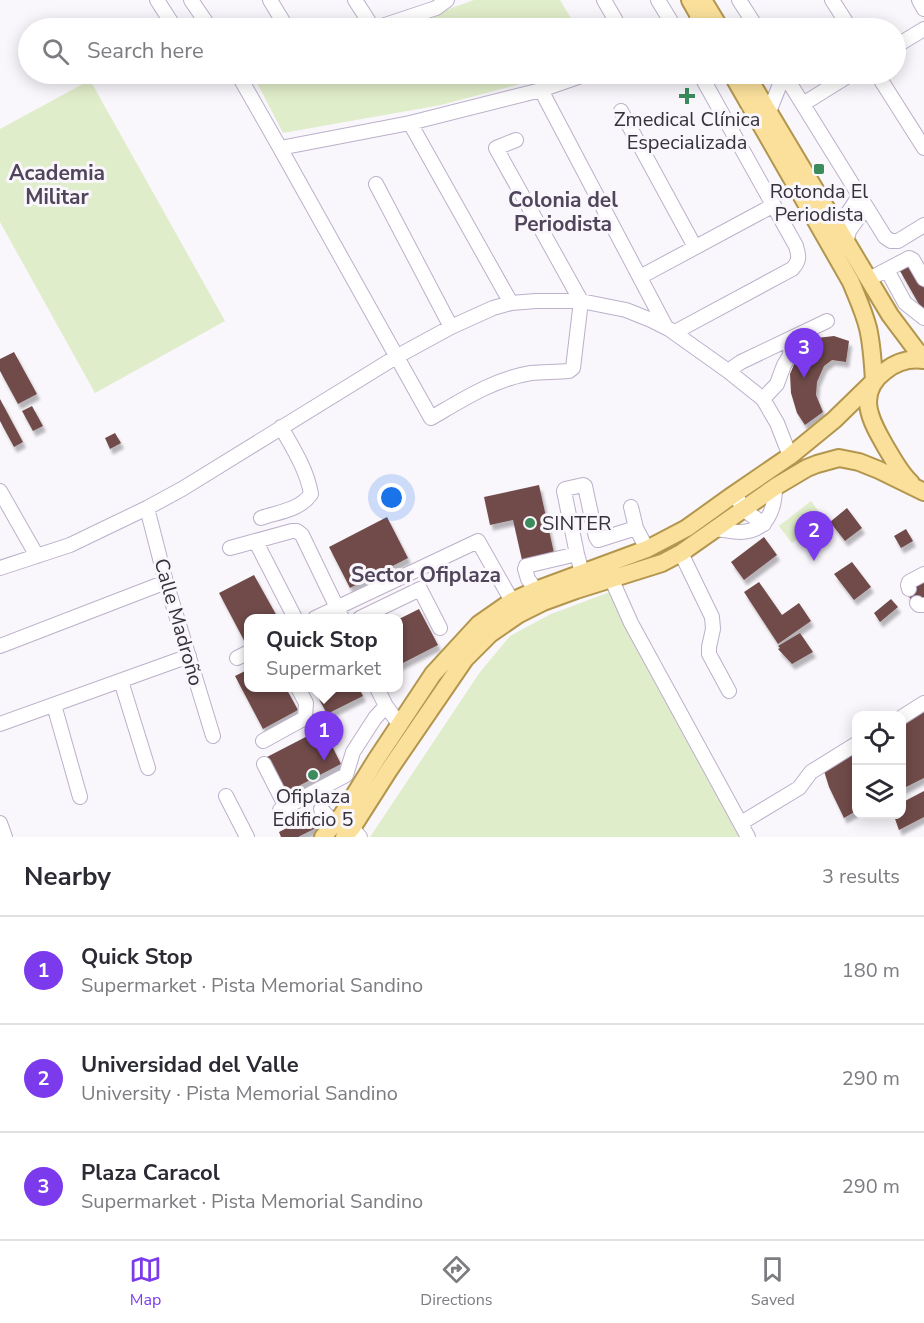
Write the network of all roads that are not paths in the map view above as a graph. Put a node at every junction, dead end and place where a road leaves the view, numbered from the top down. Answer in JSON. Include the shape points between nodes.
{"nodes":[{"id":1,"x":157,"y":0,"type":"edge"},
{"id":2,"x":191,"y":0,"type":"edge"},
{"id":3,"x":270,"y":0,"type":"edge"},
{"id":4,"x":355,"y":0,"type":"edge"},
{"id":5,"x":604,"y":0,"type":"edge"},
{"id":6,"x":658,"y":0,"type":"edge"},
{"id":7,"x":690,"y":0,"type":"edge"},
{"id":8,"x":703,"y":0,"type":"edge"},
{"id":9,"x":739,"y":0,"type":"edge"},
{"id":10,"x":832,"y":0,"type":"edge"},
{"id":11,"x":919,"y":0,"type":"edge"},
{"id":12,"x":438,"y":3,"type":"edge"},
{"id":13,"x":924,"y":9,"type":"edge"},
{"id":14,"x":169,"y":18,"type":"edge"},
{"id":15,"x":203,"y":18,"type":"edge"},
{"id":16,"x":281,"y":18,"type":"edge"},
{"id":17,"x":367,"y":18,"type":"edge"},
{"id":18,"x":400,"y":18,"type":"edge"},
{"id":19,"x":614,"y":18,"type":"edge"},
{"id":20,"x":669,"y":18,"type":"edge"},
{"id":21,"x":700,"y":18,"type":"edge"},
{"id":22,"x":714,"y":18,"type":"edge"},
{"id":23,"x":751,"y":18,"type":"edge"},
{"id":24,"x":844,"y":18,"type":"edge"},
{"id":25,"x":924,"y":29,"type":"edge"},
{"id":26,"x":906,"y":40,"type":"edge"},
{"id":27,"x":246,"y":84,"type":"edge"},
{"id":28,"x":558,"y":84,"type":"edge"},
{"id":29,"x":706,"y":84,"type":"edge"},
{"id":30,"x":738,"y":84,"type":"edge"},
{"id":31,"x":752,"y":84,"type":"edge"},
{"id":32,"x":780,"y":84,"type":"edge"},
{"id":33,"x":790,"y":84,"type":"edge"},
{"id":34,"x":835,"y":84,"type":"edge"},
{"id":35,"x":884,"y":84,"type":"edge"},
{"id":36,"x":541,"y":90,"type":"junction"},
{"id":37,"x":803,"y":104,"type":"junction"},
{"id":38,"x":621,"y":111,"type":"dead end"},
{"id":39,"x":769,"y":112,"type":"junction"},
{"id":40,"x":410,"y":123,"type":"junction"},
{"id":41,"x":516,"y":140,"type":"dead end"},
{"id":42,"x":280,"y":148,"type":"junction"},
{"id":43,"x":924,"y":148,"type":"edge"},
{"id":44,"x":376,"y":184,"type":"dead end"},
{"id":45,"x":862,"y":201,"type":"junction"},
{"id":46,"x":774,"y":205,"type":"junction"},
{"id":47,"x":924,"y":225,"type":"edge"},
{"id":48,"x":843,"y":237,"type":"junction"},
{"id":49,"x":695,"y":247,"type":"junction"},
{"id":50,"x":887,"y":270,"type":"junction"},
{"id":51,"x":640,"y":277,"type":"junction"},
{"id":52,"x":869,"y":279,"type":"junction"},
{"id":53,"x":924,"y":279,"type":"edge"},
{"id":54,"x":581,"y":301,"type":"junction"},
{"id":55,"x":511,"y":303,"type":"junction"},
{"id":56,"x":905,"y":303,"type":"junction"},
{"id":57,"x":653,"y":315,"type":"junction"},
{"id":58,"x":890,"y":315,"type":"junction"},
{"id":59,"x":924,"y":318,"type":"edge"},
{"id":60,"x":827,"y":321,"type":"dead end"},
{"id":61,"x":451,"y":327,"type":"junction"},
{"id":62,"x":670,"y":330,"type":"junction"},
{"id":63,"x":791,"y":339,"type":"junction"},
{"id":64,"x":396,"y":357,"type":"junction"},
{"id":65,"x":924,"y":358,"type":"edge"},
{"id":66,"x":728,"y":371,"type":"junction"},
{"id":67,"x":874,"y":381,"type":"junction"},
{"id":68,"x":763,"y":399,"type":"junction"},
{"id":69,"x":281,"y":427,"type":"junction"},
{"id":70,"x":790,"y":456,"type":"junction"},
{"id":71,"x":775,"y":487,"type":"junction"},
{"id":72,"x":0,"y":492,"type":"edge"},
{"id":73,"x":924,"y":492,"type":"edge"},
{"id":74,"x":735,"y":494,"type":"junction"},
{"id":75,"x":631,"y":507,"type":"dead end"},
{"id":76,"x":147,"y":508,"type":"junction"},
{"id":77,"x":744,"y":510,"type":"junction"},
{"id":78,"x":261,"y":518,"type":"dead end"},
{"id":79,"x":764,"y":524,"type":"junction"},
{"id":80,"x":636,"y":528,"type":"junction"},
{"id":81,"x":716,"y":529,"type":"junction"},
{"id":82,"x":256,"y":542,"type":"junction"},
{"id":83,"x":230,"y":548,"type":"dead end"},
{"id":84,"x":647,"y":549,"type":"junction"},
{"id":85,"x":681,"y":553,"type":"junction"},
{"id":86,"x":577,"y":554,"type":"junction"},
{"id":87,"x":37,"y":556,"type":"junction"},
{"id":88,"x":0,"y":568,"type":"edge"},
{"id":89,"x":582,"y":573,"type":"junction"},
{"id":90,"x":924,"y":574,"type":"edge"},
{"id":91,"x":611,"y":578,"type":"junction"},
{"id":92,"x":166,"y":582,"type":"junction"},
{"id":93,"x":909,"y":589,"type":"dead end"},
{"id":94,"x":540,"y":596,"type":"junction"},
{"id":95,"x":512,"y":601,"type":"junction"},
{"id":96,"x":339,"y":613,"type":"edge"},
{"id":97,"x":293,"y":614,"type":"edge"},
{"id":98,"x":368,"y":614,"type":"edge"},
{"id":99,"x":440,"y":628,"type":"dead end"},
{"id":100,"x":0,"y":646,"type":"edge"},
{"id":101,"x":189,"y":656,"type":"junction"},
{"id":102,"x":121,"y":681,"type":"junction"},
{"id":103,"x":729,"y":691,"type":"dead end"},
{"id":104,"x":300,"y":692,"type":"edge"},
{"id":105,"x":379,"y":692,"type":"edge"},
{"id":106,"x":440,"y":695,"type":"junction"},
{"id":107,"x":924,"y":703,"type":"edge"},
{"id":108,"x":54,"y":705,"type":"junction"},
{"id":109,"x":386,"y":706,"type":"junction"},
{"id":110,"x":906,"y":714,"type":"edge"},
{"id":111,"x":0,"y":724,"type":"edge"},
{"id":112,"x":400,"y":725,"type":"junction"},
{"id":113,"x":213,"y":736,"type":"dead end"},
{"id":114,"x":263,"y":741,"type":"dead end"},
{"id":115,"x":852,"y":746,"type":"edge"},
{"id":116,"x":264,"y":764,"type":"dead end"},
{"id":117,"x":148,"y":768,"type":"dead end"},
{"id":118,"x":389,"y":770,"type":"junction"},
{"id":119,"x":226,"y":796,"type":"dead end"},
{"id":120,"x":80,"y":797,"type":"dead end"},
{"id":121,"x":321,"y":809,"type":"dead end"},
{"id":122,"x":0,"y":823,"type":"edge"},
{"id":123,"x":741,"y":823,"type":"junction"},
{"id":124,"x":348,"y":831,"type":"edge"},
{"id":125,"x":5,"y":837,"type":"edge"},
{"id":126,"x":248,"y":837,"type":"edge"},
{"id":127,"x":323,"y":837,"type":"edge"},
{"id":128,"x":748,"y":837,"type":"edge"}],
"edges":[{"from":1,"to":14,"type":"street"},
{"from":2,"to":15,"type":"street"},
{"from":3,"to":16,"type":"street"},
{"from":4,"to":17,"type":"street"},
{"from":5,"to":19,"type":"street"},
{"from":6,"to":20,"type":"street"},
{"from":7,"to":21,"type":"main road"},
{"from":8,"to":22,"type":"main road"},
{"from":9,"to":23,"type":"street"},
{"from":10,"to":24,"type":"street"},
{"from":11,"to":13,"type":"street"},
{"from":12,"to":18,"type":"street"},
{"from":25,"to":26,"type":"street"},
{"from":27,"to":42,"type":"street"},
{"from":28,"to":36,"type":"street"},
{"from":29,"to":46,"type":"street"},
{"from":30,"to":67,"type":"main road","via":[[851,282],[868,327]]},
{"from":31,"to":39,"type":"main road"},
{"from":32,"to":39,"type":"street"},
{"from":33,"to":37,"type":"street"},
{"from":34,"to":37,"type":"street"},
{"from":35,"to":43,"type":"street"},
{"from":36,"to":40,"type":"street"},
{"from":36,"to":51,"type":"street"},
{"from":37,"to":45,"type":"street"},
{"from":38,"to":49,"type":"street"},
{"from":39,"to":48,"type":"main road"},
{"from":40,"to":42,"type":"street"},
{"from":40,"to":55,"type":"street"},
{"from":41,"to":54,"type":"street","via":[[496,148]]},
{"from":42,"to":64,"type":"street"},
{"from":44,"to":61,"type":"street"},
{"from":45,"to":47,"type":"street","via":[[891,241],[898,241]]},
{"from":45,"to":48,"type":"street","via":[[842,222]]},
{"from":46,"to":49,"type":"street"},
{"from":46,"to":62,"type":"street","via":[[799,255],[796,265]]},
{"from":48,"to":52,"type":"main road"},
{"from":49,"to":51,"type":"street"},
{"from":50,"to":52,"type":"street"},
{"from":50,"to":53,"type":"street","via":[[909,258]]},
{"from":50,"to":56,"type":"street"},
{"from":51,"to":57,"type":"street"},
{"from":52,"to":58,"type":"main road"},
{"from":54,"to":55,"type":"street"},
{"from":54,"to":57,"type":"street"},
{"from":54,"to":64,"type":"street","via":[[571,371],[509,378],[431,418]]},
{"from":55,"to":61,"type":"street"},
{"from":56,"to":58,"type":"street"},
{"from":56,"to":59,"type":"street"},
{"from":57,"to":62,"type":"street"},
{"from":58,"to":65,"type":"main road"},
{"from":60,"to":63,"type":"street"},
{"from":61,"to":64,"type":"street"},
{"from":62,"to":66,"type":"street"},
{"from":63,"to":66,"type":"street"},
{"from":63,"to":68,"type":"street","via":[[790,355],[777,384]]},
{"from":64,"to":69,"type":"street"},
{"from":65,"to":67,"type":"main road","via":[[897,364]]},
{"from":66,"to":68,"type":"street"},
{"from":67,"to":70,"type":"main road"},
{"from":67,"to":73,"type":"main road","via":[[868,402],[871,420],[902,474]]},
{"from":68,"to":70,"type":"street"},
{"from":69,"to":76,"type":"street"},
{"from":69,"to":78,"type":"street","via":[[299,459],[311,494],[294,507]]},
{"from":70,"to":74,"type":"main road"},
{"from":71,"to":73,"type":"main road","via":[[807,468],[839,458],[870,465]]},
{"from":71,"to":77,"type":"main road"},
{"from":71,"to":79,"type":"street","via":[[774,506]]},
{"from":72,"to":87,"type":"street"},
{"from":74,"to":77,"type":"street"},
{"from":74,"to":84,"type":"main road","via":[[687,528]]},
{"from":75,"to":80,"type":"street"},
{"from":76,"to":87,"type":"street","via":[[70,545]]},
{"from":76,"to":92,"type":"street","name":"Calle Madroño"},
{"from":77,"to":79,"type":"street"},
{"from":77,"to":81,"type":"main road"},
{"from":79,"to":81,"type":"street","via":[[742,532]]},
{"from":80,"to":84,"type":"street"},
{"from":80,"to":86,"type":"street","via":[[598,540],[585,486],[565,489]]},
{"from":81,"to":85,"type":"main road"},
{"from":82,"to":83,"type":"street"},
{"from":82,"to":96,"type":"street","via":[[292,531],[302,535]]},
{"from":82,"to":97,"type":"street"},
{"from":84,"to":89,"type":"main road"},
{"from":85,"to":91,"type":"main road","via":[[662,563]]},
{"from":85,"to":103,"type":"street","via":[[712,617],[709,654]]},
{"from":86,"to":89,"type":"street"},
{"from":86,"to":94,"type":"street","via":[[526,566],[528,579]]},
{"from":87,"to":88,"type":"street"},
{"from":89,"to":94,"type":"main road"},
{"from":90,"to":93,"type":"street","via":[[909,582]]},
{"from":91,"to":94,"type":"main road"},
{"from":91,"to":123,"type":"street","via":[[631,623]]},
{"from":92,"to":100,"type":"street"},
{"from":92,"to":101,"type":"street","name":"Calle Madroño"},
{"from":94,"to":95,"type":"main road"},
{"from":94,"to":106,"type":"main road","via":[[490,634],[465,659]]},
{"from":95,"to":96,"type":"street","via":[[478,541]]},
{"from":95,"to":112,"type":"main road","via":[[479,624],[433,674]]},
{"from":98,"to":99,"type":"street","via":[[420,589]]},
{"from":101,"to":102,"type":"street"},
{"from":101,"to":113,"type":"street","name":"Calle Madroño"},
{"from":102,"to":108,"type":"street"},
{"from":102,"to":117,"type":"street"},
{"from":104,"to":114,"type":"street","via":[[306,703],[305,718]]},
{"from":105,"to":109,"type":"street"},
{"from":106,"to":112,"type":"main road","via":[[429,702],[414,722]]},
{"from":106,"to":118,"type":"main road"},
{"from":107,"to":110,"type":"street"},
{"from":108,"to":111,"type":"street"},
{"from":108,"to":120,"type":"street"},
{"from":109,"to":112,"type":"street"},
{"from":109,"to":116,"type":"street","via":[[354,752],[346,775],[283,808]]},
{"from":112,"to":118,"type":"main road","via":[[404,738],[390,760]]},
{"from":112,"to":124,"type":"main road","via":[[342,815]]},
{"from":115,"to":123,"type":"street","via":[[811,772],[798,788]]},
{"from":118,"to":124,"type":"main road"},
{"from":119,"to":126,"type":"street"},
{"from":121,"to":124,"type":"street"},
{"from":122,"to":125,"type":"street"},
{"from":123,"to":128,"type":"street"},
{"from":124,"to":127,"type":"main road"}]}
